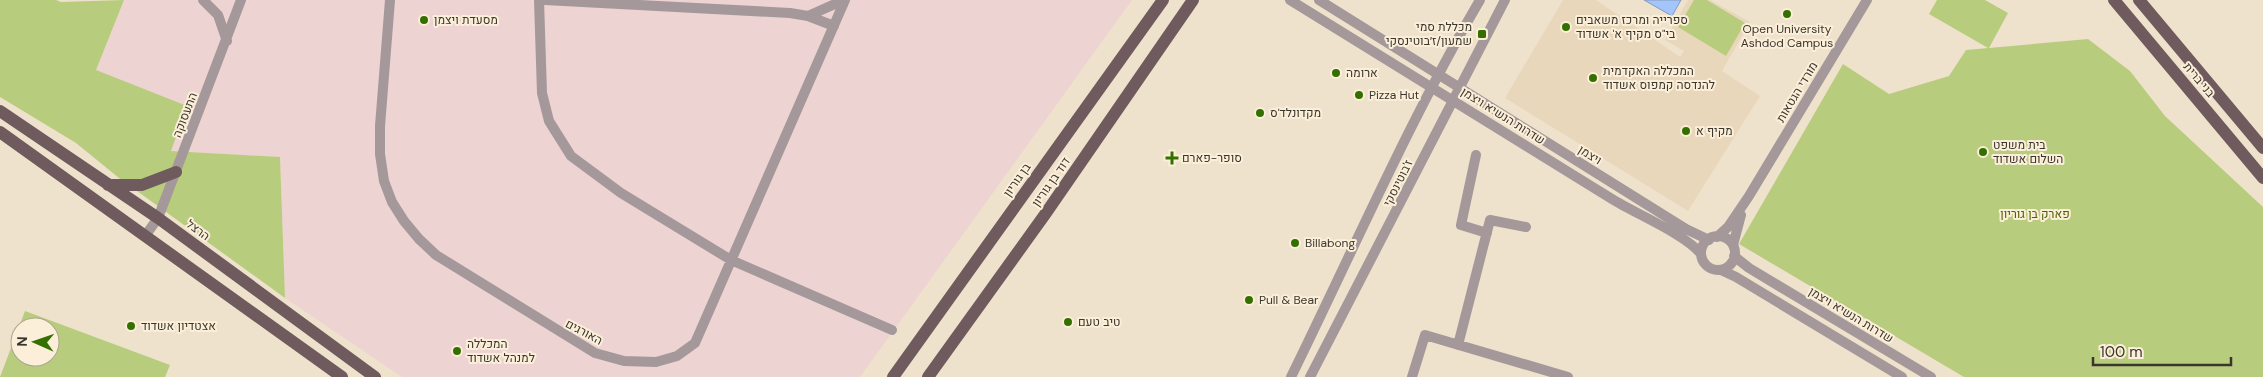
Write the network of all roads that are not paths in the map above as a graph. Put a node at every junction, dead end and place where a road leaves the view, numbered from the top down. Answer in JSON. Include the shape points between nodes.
{"nodes":[{"id":1,"x":204,"y":0,"type":"edge"},
{"id":2,"x":241,"y":0,"type":"edge"},
{"id":3,"x":390,"y":0,"type":"edge"},
{"id":4,"x":539,"y":0,"type":"edge"},
{"id":5,"x":545,"y":0,"type":"edge"},
{"id":6,"x":845,"y":0,"type":"edge"},
{"id":7,"x":1163,"y":0,"type":"edge"},
{"id":8,"x":1193,"y":0,"type":"edge"},
{"id":9,"x":1290,"y":0,"type":"edge"},
{"id":10,"x":1318,"y":0,"type":"edge"},
{"id":11,"x":1480,"y":0,"type":"edge"},
{"id":12,"x":1505,"y":0,"type":"edge"},
{"id":13,"x":1867,"y":0,"type":"edge"},
{"id":14,"x":2114,"y":0,"type":"edge"},
{"id":15,"x":2139,"y":0,"type":"edge"},
{"id":16,"x":808,"y":16,"type":"junction"},
{"id":17,"x":834,"y":26,"type":"junction"},
{"id":18,"x":227,"y":41,"type":"junction"},
{"id":19,"x":1439,"y":75,"type":"junction"},
{"id":20,"x":1432,"y":87,"type":"junction"},
{"id":21,"x":1460,"y":88,"type":"junction"},
{"id":22,"x":1455,"y":100,"type":"junction"},
{"id":23,"x":0,"y":111,"type":"edge"},
{"id":24,"x":0,"y":132,"type":"edge"},
{"id":25,"x":2263,"y":148,"type":"edge"},
{"id":26,"x":1476,"y":155,"type":"dead end"},
{"id":27,"x":176,"y":172,"type":"junction"},
{"id":28,"x":2263,"y":178,"type":"edge"},
{"id":29,"x":107,"y":185,"type":"junction"},
{"id":30,"x":1749,"y":196,"type":"junction"},
{"id":31,"x":158,"y":218,"type":"junction"},
{"id":32,"x":1526,"y":227,"type":"dead end"},
{"id":33,"x":1487,"y":233,"type":"junction"},
{"id":34,"x":145,"y":236,"type":"junction"},
{"id":35,"x":1713,"y":238,"type":"junction"},
{"id":36,"x":1733,"y":251,"type":"junction"},
{"id":37,"x":1702,"y":254,"type":"junction"},
{"id":38,"x":731,"y":260,"type":"junction"},
{"id":39,"x":1721,"y":270,"type":"junction"},
{"id":40,"x":892,"y":330,"type":"dead end"},
{"id":41,"x":1458,"y":345,"type":"junction"},
{"id":42,"x":342,"y":377,"type":"edge"},
{"id":43,"x":375,"y":377,"type":"edge"},
{"id":44,"x":893,"y":377,"type":"edge"},
{"id":45,"x":928,"y":377,"type":"edge"},
{"id":46,"x":1291,"y":377,"type":"edge"},
{"id":47,"x":1310,"y":377,"type":"edge"},
{"id":48,"x":1412,"y":377,"type":"edge"},
{"id":49,"x":1568,"y":377,"type":"edge"},
{"id":50,"x":1902,"y":377,"type":"edge"},
{"id":51,"x":1932,"y":377,"type":"edge"}],
"edges":[{"from":1,"to":18,"type":"street","via":[[218,15]]},
{"from":2,"to":18,"type":"street","name":"התעסוקה"},
{"from":3,"to":38,"type":"street","name":"האורגים","via":[[380,126],[384,181],[404,221],[436,255],[595,354],[624,361],[656,362],[677,356],[695,343]]},
{"from":4,"to":38,"type":"street","via":[[542,93],[549,120],[571,156],[621,193]]},
{"from":5,"to":16,"type":"street"},
{"from":6,"to":16,"type":"street"},
{"from":6,"to":17,"type":"street","name":"האורגים"},
{"from":7,"to":44,"type":"main road","name":"בן גוריון"},
{"from":8,"to":45,"type":"main road","name":"דוד בן גוריון"},
{"from":9,"to":20,"type":"street","name":"שדרות הנשיא ויצמן"},
{"from":10,"to":19,"type":"street","name":"שדרות הנשיא ויצמן"},
{"from":11,"to":19,"type":"street","name":"ז'בוטינסקי"},
{"from":12,"to":21,"type":"street","name":"ז'בוטינסקי"},
{"from":13,"to":30,"type":"street","name":"מורדי הגטאות"},
{"from":14,"to":28,"type":"main road","name":"בני ברית"},
{"from":15,"to":25,"type":"main road","name":"בני ברית"},
{"from":16,"to":17,"type":"street"},
{"from":17,"to":38,"type":"street","name":"האורגים"},
{"from":18,"to":27,"type":"street","name":"התעסוקה"},
{"from":19,"to":20,"type":"street","name":"ז'בוטינסקי"},
{"from":19,"to":21,"type":"street","name":"שדרות הנשיא ויצמן"},
{"from":20,"to":22,"type":"street","name":"שדרות הנשיא ויצמן"},
{"from":20,"to":46,"type":"street","name":"ז'בוטינסקי"},
{"from":21,"to":22,"type":"street","name":"ז'בוטינסקי"},
{"from":21,"to":35,"type":"street","name":"ויצמן","via":[[1686,229]]},
{"from":22,"to":37,"type":"street","name":"שדרות הנשיא ויצמן"},
{"from":22,"to":47,"type":"street","name":"ז'בוטינסקי"},
{"from":23,"to":29,"type":"main road","name":"הרצל"},
{"from":24,"to":34,"type":"main road"},
{"from":26,"to":33,"type":"street","via":[[1461,225]]},
{"from":27,"to":29,"type":"main road","via":[[142,185]]},
{"from":27,"to":31,"type":"street","name":"התעסוקה"},
{"from":29,"to":31,"type":"main road","name":"הרצל"},
{"from":30,"to":35,"type":"street","name":"מורדי הגטאות","via":[[1732,222]]},
{"from":30,"to":36,"type":"street","name":"מורדי הגטאות","via":[[1736,231]]},
{"from":31,"to":34,"type":"street","name":"התעסוקה"},
{"from":31,"to":43,"type":"main road","name":"הרצל"},
{"from":32,"to":33,"type":"street","via":[[1490,220]]},
{"from":33,"to":41,"type":"street"},
{"from":34,"to":42,"type":"main road"},
{"from":35,"to":36,"type":"street","via":[[1726,239]]},
{"from":35,"to":37,"type":"street","via":[[1703,246]]},
{"from":36,"to":39,"type":"street","via":[[1728,266]]},
{"from":36,"to":51,"type":"street","name":"שדרות הנשיא ויצמן","via":[[1749,268]]},
{"from":37,"to":39,"type":"street","via":[[1708,266]]},
{"from":38,"to":40,"type":"street"},
{"from":39,"to":50,"type":"street"},
{"from":41,"to":48,"type":"street","via":[[1425,335]]},
{"from":41,"to":49,"type":"street"}]}
